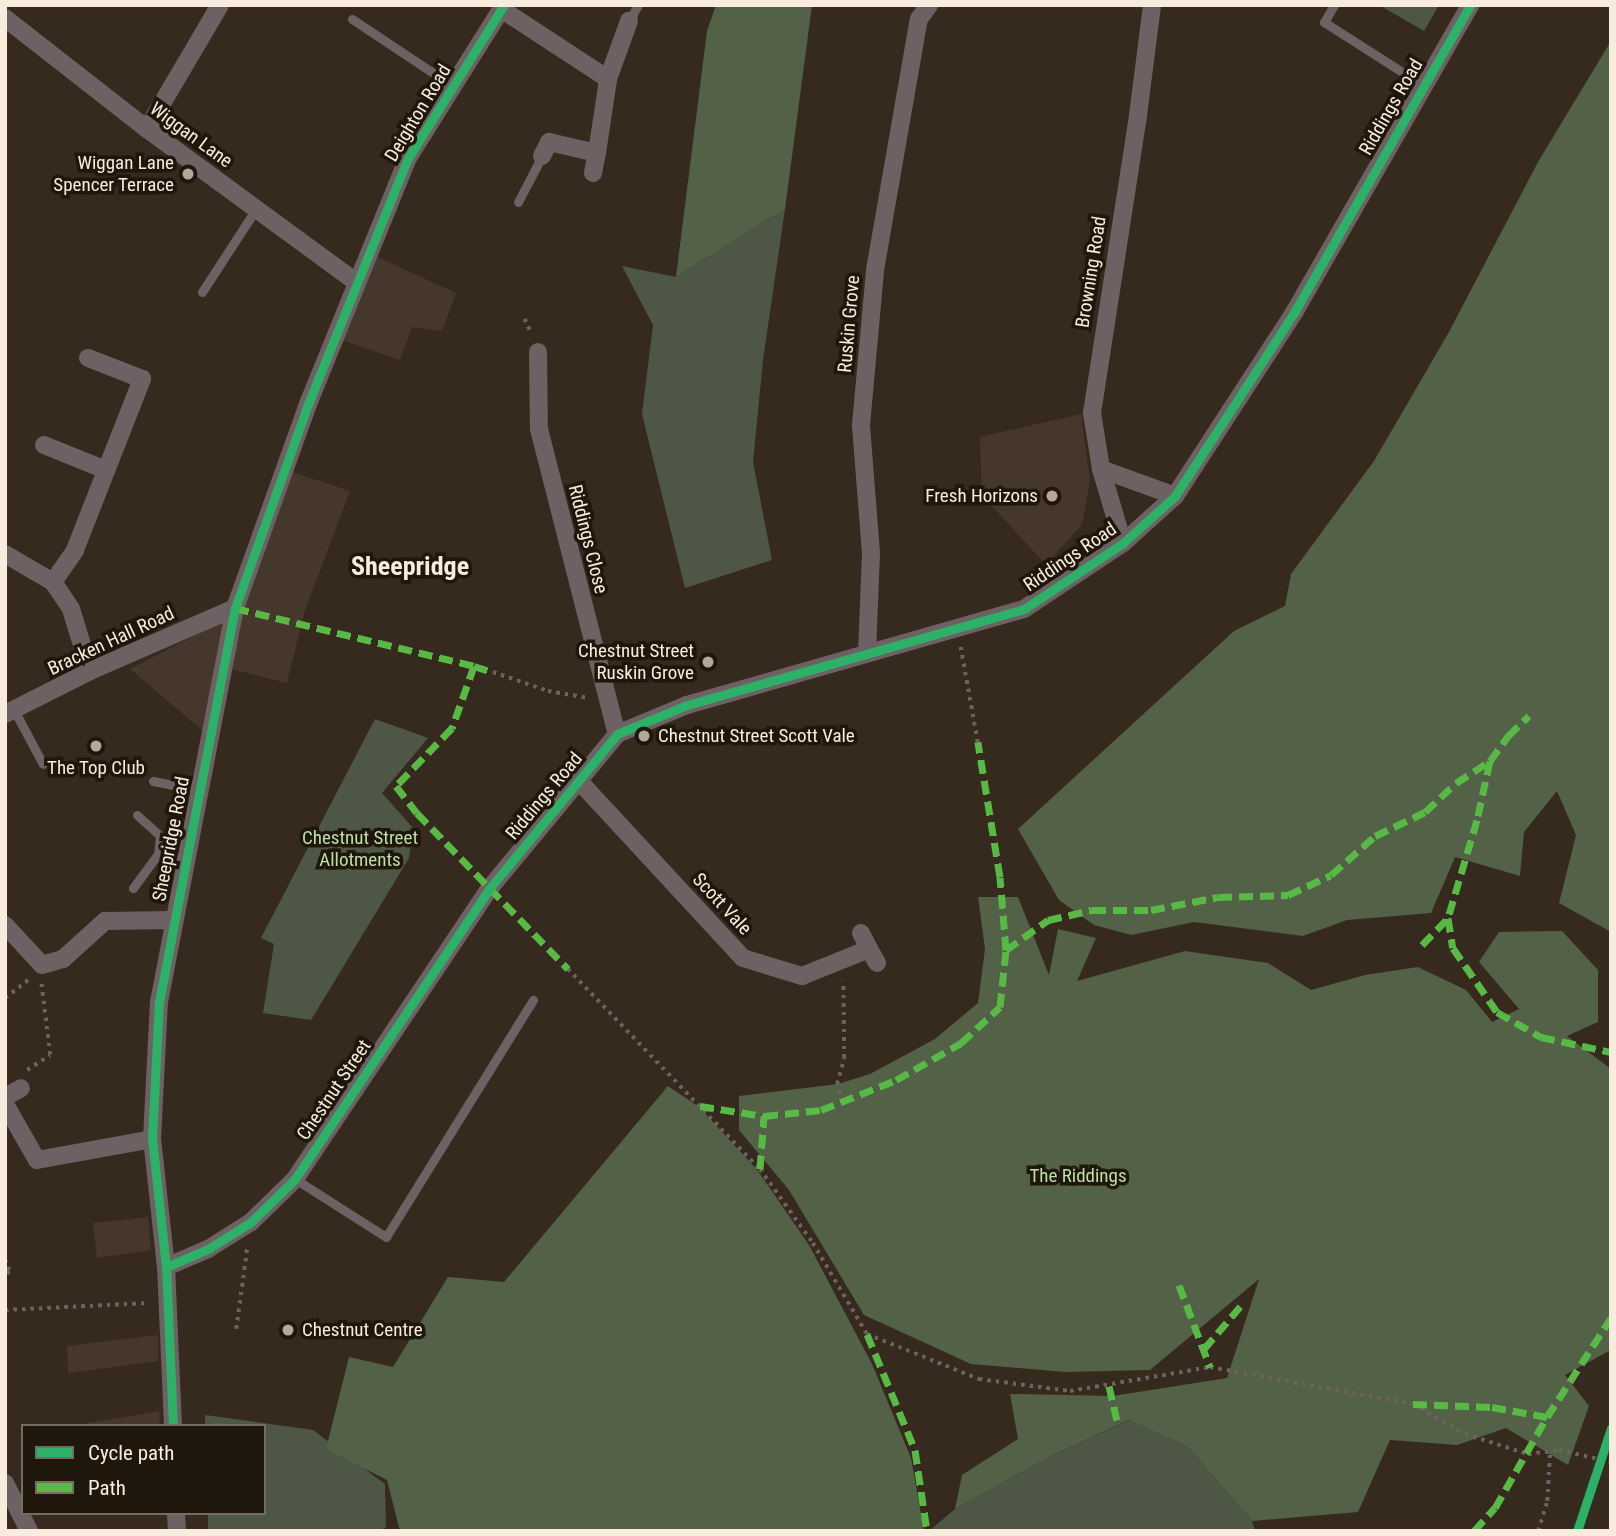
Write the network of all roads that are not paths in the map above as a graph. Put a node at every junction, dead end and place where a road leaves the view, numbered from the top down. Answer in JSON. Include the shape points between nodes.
{"nodes":[{"id":1,"x":219,"y":5,"type":"edge"},
{"id":2,"x":638,"y":5,"type":"edge"},
{"id":3,"x":929,"y":5,"type":"edge"},
{"id":4,"x":1152,"y":5,"type":"edge"},
{"id":5,"x":1334,"y":5,"type":"edge"},
{"id":6,"x":1470,"y":5,"type":"edge"},
{"id":7,"x":503,"y":7,"type":"edge"},
{"id":8,"x":5,"y":18,"type":"edge"},
{"id":9,"x":352,"y":19,"type":"dead end"},
{"id":10,"x":629,"y":21,"type":"joint"},
{"id":11,"x":608,"y":79,"type":"junction"},
{"id":12,"x":453,"y":86,"type":"junction"},
{"id":13,"x":1424,"y":86,"type":"junction"},
{"id":14,"x":147,"y":129,"type":"junction"},
{"id":15,"x":597,"y":153,"type":"junction"},
{"id":16,"x":542,"y":156,"type":"joint"},
{"id":17,"x":593,"y":173,"type":"dead end"},
{"id":18,"x":518,"y":202,"type":"dead end"},
{"id":19,"x":256,"y":209,"type":"junction"},
{"id":20,"x":356,"y":282,"type":"junction"},
{"id":21,"x":202,"y":292,"type":"dead end"},
{"id":22,"x":538,"y":352,"type":"dead end"},
{"id":23,"x":88,"y":358,"type":"dead end"},
{"id":24,"x":44,"y":445,"type":"dead end"},
{"id":25,"x":1101,"y":469,"type":"junction"},
{"id":26,"x":106,"y":470,"type":"junction"},
{"id":27,"x":1175,"y":496,"type":"junction"},
{"id":28,"x":1123,"y":543,"type":"junction"},
{"id":29,"x":5,"y":554,"type":"edge"},
{"id":30,"x":53,"y":582,"type":"junction"},
{"id":31,"x":235,"y":608,"type":"junction"},
{"id":32,"x":867,"y":653,"type":"junction"},
{"id":33,"x":90,"y":671,"type":"junction"},
{"id":34,"x":10,"y":712,"type":"edge"},
{"id":35,"x":617,"y":734,"type":"junction"},
{"id":36,"x":43,"y":764,"type":"dead end"},
{"id":37,"x":153,"y":781,"type":"dead end"},
{"id":38,"x":579,"y":781,"type":"junction"},
{"id":39,"x":198,"y":790,"type":"junction"},
{"id":40,"x":137,"y":815,"type":"dead end"},
{"id":41,"x":158,"y":853,"type":"junction"},
{"id":42,"x":185,"y":859,"type":"junction"},
{"id":43,"x":133,"y":888,"type":"dead end"},
{"id":44,"x":489,"y":889,"type":"joint"},
{"id":45,"x":173,"y":920,"type":"junction"},
{"id":46,"x":5,"y":925,"type":"edge"},
{"id":47,"x":861,"y":933,"type":"dead end"},
{"id":48,"x":533,"y":1000,"type":"dead end"},
{"id":49,"x":21,"y":1088,"type":"road end"},
{"id":50,"x":5,"y":1097,"type":"edge"},
{"id":51,"x":5,"y":1104,"type":"edge"},
{"id":52,"x":152,"y":1139,"type":"junction"},
{"id":53,"x":295,"y":1179,"type":"junction"},
{"id":54,"x":166,"y":1267,"type":"junction"},
{"id":55,"x":173,"y":1424,"type":"edge"},
{"id":56,"x":5,"y":1483,"type":"edge"},
{"id":57,"x":29,"y":1531,"type":"edge"}],
"edges":[{"from":1,"to":14,"type":"street","via":[[172,96]]},
{"from":2,"to":10,"type":"lane"},
{"from":3,"to":32,"type":"street","name":"Ruskin Grove","via":[[919,19],[875,270],[861,425],[871,554]]},
{"from":4,"to":25,"type":"street","name":"Browning Road","via":[[1092,413]]},
{"from":5,"to":13,"type":"lane","via":[[1324,22]]},
{"from":6,"to":13,"type":"street","name":"Riddings Road"},
{"from":7,"to":11,"type":"street"},
{"from":7,"to":12,"type":"street","name":"Deighton Road"},
{"from":8,"to":14,"type":"street","name":"Wiggan Lane"},
{"from":9,"to":12,"type":"lane"},
{"from":10,"to":11,"type":"street"},
{"from":11,"to":15,"type":"street"},
{"from":12,"to":20,"type":"street","name":"Deighton Road","via":[[408,158]]},
{"from":13,"to":27,"type":"street","name":"Riddings Road","via":[[1295,310]]},
{"from":14,"to":19,"type":"street","name":"Wiggan Lane"},
{"from":15,"to":16,"type":"street","via":[[549,142]]},
{"from":15,"to":17,"type":"street"},
{"from":16,"to":18,"type":"lane"},
{"from":19,"to":20,"type":"street","name":"Wiggan Lane"},
{"from":19,"to":21,"type":"lane"},
{"from":20,"to":31,"type":"street","name":"Sheepridge Road"},
{"from":22,"to":35,"type":"street","name":"Riddings Close","via":[[539,429]]},
{"from":23,"to":26,"type":"street","via":[[142,379]]},
{"from":24,"to":26,"type":"street"},
{"from":25,"to":27,"type":"street"},
{"from":25,"to":28,"type":"street","name":"Browning Road"},
{"from":26,"to":30,"type":"street","via":[[75,550]]},
{"from":27,"to":28,"type":"street","name":"Riddings Road"},
{"from":28,"to":32,"type":"street","name":"Riddings Road","via":[[1024,609]]},
{"from":29,"to":30,"type":"street"},
{"from":30,"to":33,"type":"street","via":[[71,609]]},
{"from":31,"to":33,"type":"street","name":"Bracken Hall Road"},
{"from":31,"to":39,"type":"street","name":"Sheepridge Road"},
{"from":32,"to":35,"type":"street","name":"Riddings Road","via":[[687,705]]},
{"from":33,"to":34,"type":"street","name":"Bracken Hall Road"},
{"from":34,"to":36,"type":"lane"},
{"from":35,"to":38,"type":"street","name":"Riddings Road"},
{"from":37,"to":39,"type":"lane"},
{"from":38,"to":44,"type":"street","name":"Riddings Road"},
{"from":38,"to":47,"type":"street","name":"Scott Vale","via":[[743,958],[802,976],[873,956]]},
{"from":39,"to":42,"type":"street","name":"Sheepridge Road"},
{"from":40,"to":41,"type":"lane","via":[[160,836]]},
{"from":41,"to":42,"type":"lane"},
{"from":41,"to":43,"type":"lane"},
{"from":42,"to":45,"type":"street","name":"Sheepridge Road"},
{"from":44,"to":53,"type":"street","name":"Chestnut Street"},
{"from":45,"to":46,"type":"street","via":[[105,922],[63,959],[41,967]]},
{"from":45,"to":52,"type":"street","name":"Sheepridge Road","via":[[159,1002]]},
{"from":48,"to":53,"type":"lane","via":[[386,1237]]},
{"from":49,"to":50,"type":"street"},
{"from":51,"to":52,"type":"street","via":[[37,1160]]},
{"from":52,"to":54,"type":"street","name":"Sheepridge Road"},
{"from":53,"to":54,"type":"street","name":"Chestnut Street","via":[[251,1222],[208,1249]]},
{"from":54,"to":55,"type":"street","name":"Sheepridge Road"},
{"from":56,"to":57,"type":"street"}]}
